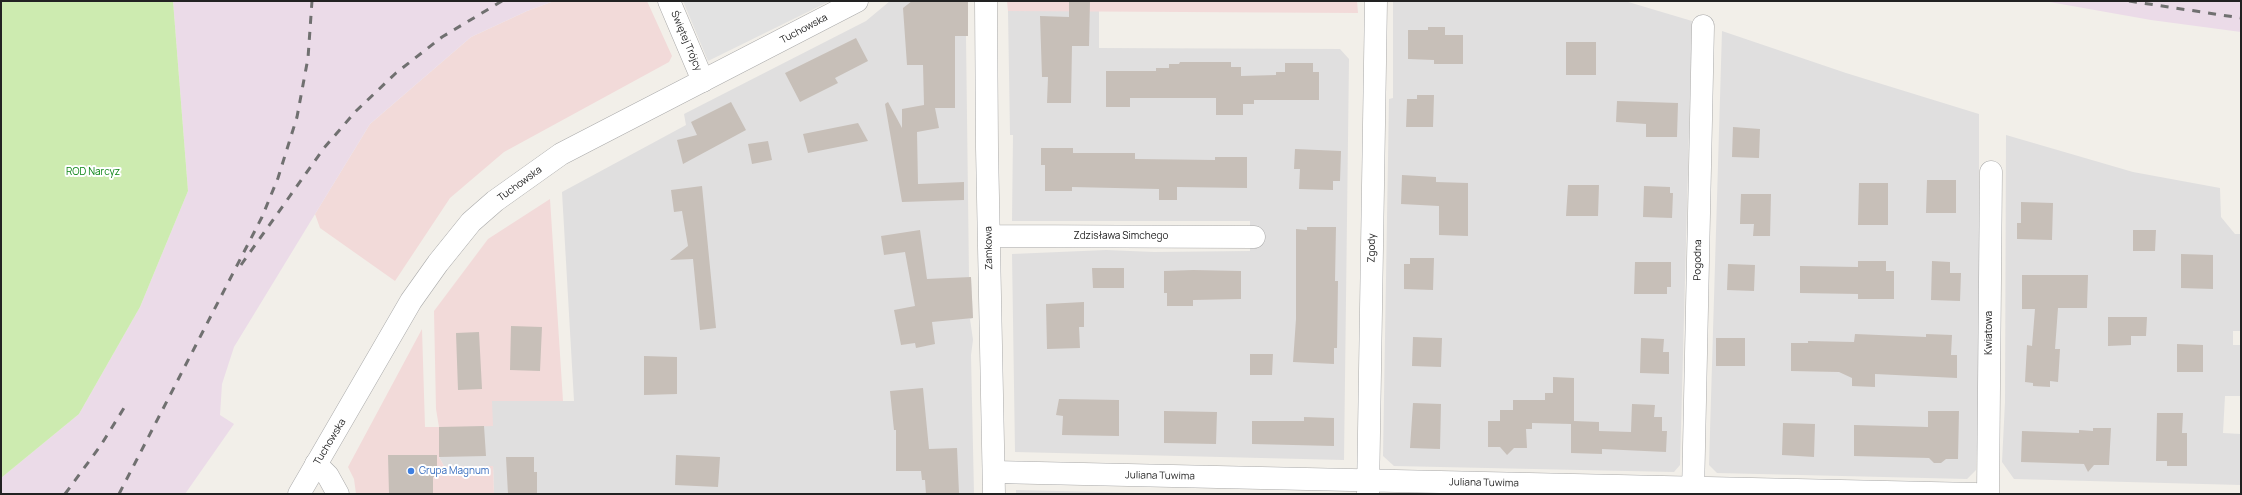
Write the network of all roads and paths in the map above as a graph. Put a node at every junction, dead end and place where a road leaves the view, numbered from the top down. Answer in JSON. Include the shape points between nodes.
{"nodes":[{"id":1,"x":669,"y":1,"type":"edge"},
{"id":2,"x":857,"y":1,"type":"edge"},
{"id":3,"x":986,"y":1,"type":"edge"},
{"id":4,"x":1376,"y":1,"type":"edge"},
{"id":5,"x":1703,"y":26,"type":"dead end"},
{"id":6,"x":703,"y":81,"type":"junction"},
{"id":7,"x":1991,"y":172,"type":"dead end"},
{"id":8,"x":989,"y":236,"type":"junction"},
{"id":9,"x":1254,"y":237,"type":"dead end"},
{"id":10,"x":316,"y":464,"type":"junction"},
{"id":11,"x":994,"y":472,"type":"junction"},
{"id":12,"x":1368,"y":488,"type":"edge"},
{"id":13,"x":1694,"y":491,"type":"edge"},
{"id":14,"x":300,"y":494,"type":"edge"},
{"id":15,"x":338,"y":494,"type":"edge"},
{"id":16,"x":994,"y":494,"type":"edge"},
{"id":17,"x":1975,"y":494,"type":"edge"},
{"id":18,"x":1988,"y":494,"type":"edge"}],
"edges":[{"from":1,"to":6,"type":"street","name":"Świętej Trójcy"},
{"from":2,"to":6,"type":"street","name":"Tuchowska"},
{"from":3,"to":8,"type":"street","name":"Zamkowa"},
{"from":4,"to":12,"type":"street","name":"Zgody"},
{"from":5,"to":13,"type":"street","name":"Pogodna"},
{"from":6,"to":10,"type":"street","name":"Tuchowska","via":[[561,154],[495,201],[471,222],[411,301]]},
{"from":7,"to":18,"type":"street","name":"Kwiatowa"},
{"from":8,"to":9,"type":"street","name":"Zdzisława Simchego"},
{"from":8,"to":11,"type":"street","name":"Zamkowa"},
{"from":10,"to":14,"type":"street","name":"Tuchowska"},
{"from":10,"to":15,"type":"street","via":[[328,476]]},
{"from":11,"to":12,"type":"street","name":"Juliana Tuwima"},
{"from":11,"to":16,"type":"street","name":"Zamkowa"},
{"from":12,"to":13,"type":"street","name":"Juliana Tuwima"},
{"from":13,"to":17,"type":"street","name":"Juliana Tuwima"}]}
